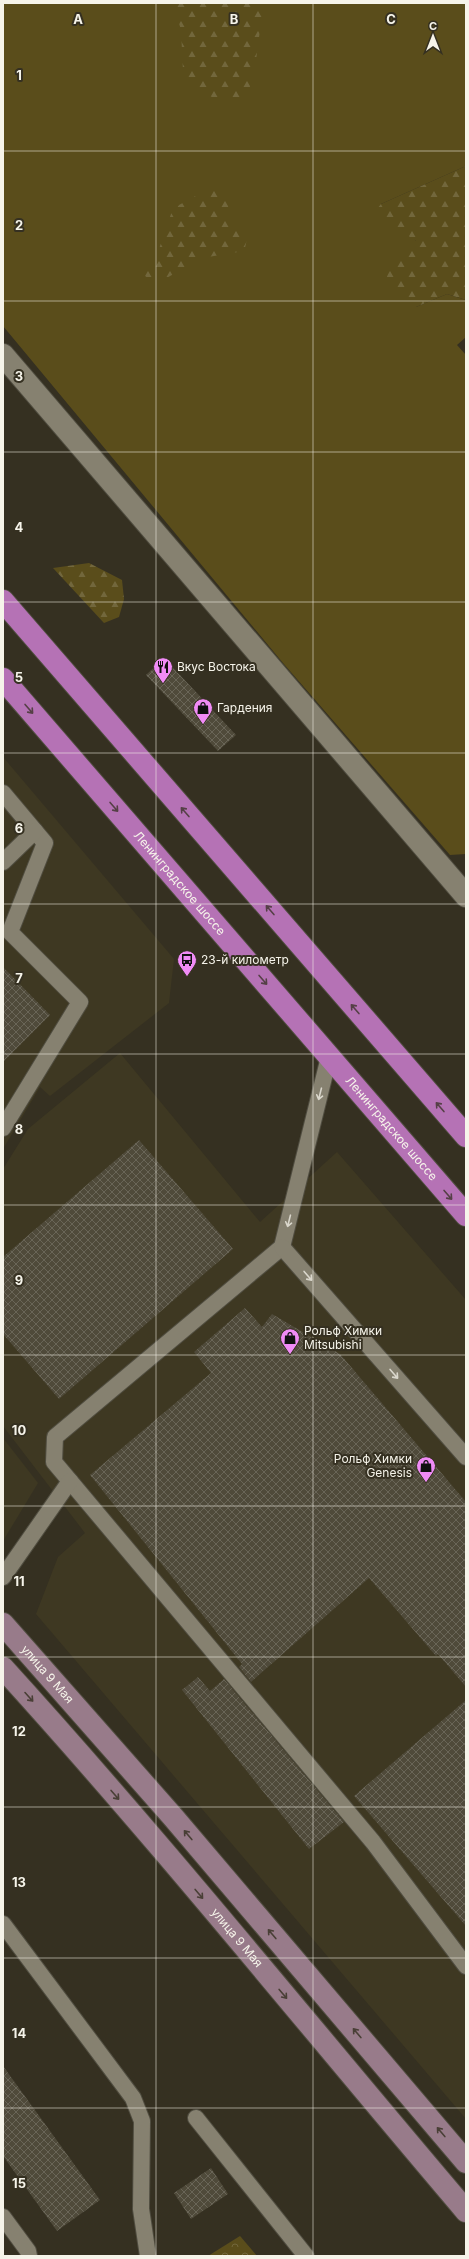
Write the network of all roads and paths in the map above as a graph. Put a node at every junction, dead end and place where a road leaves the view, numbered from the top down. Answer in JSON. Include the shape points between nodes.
{"nodes":[{"id":1,"x":3,"y":355,"type":"edge"},
{"id":2,"x":3,"y":602,"type":"edge"},
{"id":3,"x":3,"y":680,"type":"edge"},
{"id":4,"x":3,"y":793,"type":"edge"},
{"id":5,"x":35,"y":831,"type":"junction"},
{"id":6,"x":3,"y":862,"type":"edge"},
{"id":7,"x":466,"y":896,"type":"edge"},
{"id":8,"x":329,"y":1057,"type":"junction"},
{"id":9,"x":3,"y":1128,"type":"edge"},
{"id":10,"x":466,"y":1136,"type":"edge"},
{"id":11,"x":466,"y":1215,"type":"edge"},
{"id":12,"x":282,"y":1247,"type":"junction"},
{"id":13,"x":466,"y":1457,"type":"edge"},
{"id":14,"x":70,"y":1481,"type":"junction"},
{"id":15,"x":3,"y":1578,"type":"edge"},
{"id":16,"x":3,"y":1624,"type":"edge"},
{"id":17,"x":3,"y":1668,"type":"edge"},
{"id":18,"x":3,"y":1924,"type":"edge"},
{"id":19,"x":466,"y":1966,"type":"edge"},
{"id":20,"x":196,"y":2118,"type":"dead end"},
{"id":21,"x":463,"y":2151,"type":"edge"},
{"id":22,"x":466,"y":2211,"type":"edge"},
{"id":23,"x":3,"y":2217,"type":"edge"},
{"id":24,"x":29,"y":2256,"type":"edge"},
{"id":25,"x":148,"y":2256,"type":"edge"},
{"id":26,"x":306,"y":2256,"type":"edge"}],
"edges":[{"from":1,"to":7,"type":"street"},
{"from":10,"to":2,"type":"highway","one_way":true},
{"from":3,"to":8,"type":"highway","name":"Ленинградское шоссе","one_way":true},
{"from":4,"to":5,"type":"lane"},
{"from":5,"to":6,"type":"lane"},
{"from":5,"to":9,"type":"lane","via":[[45,842],[10,932],[80,1002]]},
{"from":8,"to":11,"type":"highway","name":"Ленинградское шоссе","one_way":true},
{"from":8,"to":12,"type":"lane","one_way":true},
{"from":12,"to":13,"type":"lane","one_way":true},
{"from":12,"to":14,"type":"lane","via":[[55,1437],[54,1462]]},
{"from":14,"to":15,"type":"lane"},
{"from":14,"to":19,"type":"lane","via":[[373,1842]]},
{"from":21,"to":16,"type":"main road","name":"улица 9 Мая","one_way":true},
{"from":17,"to":22,"type":"main road","name":"улица 9 Мая","one_way":true,"via":[[146,1832]]},
{"from":18,"to":25,"type":"lane","via":[[133,2098],[142,2121],[141,2209]]},
{"from":20,"to":26,"type":"lane"},
{"from":23,"to":24,"type":"lane"}]}
